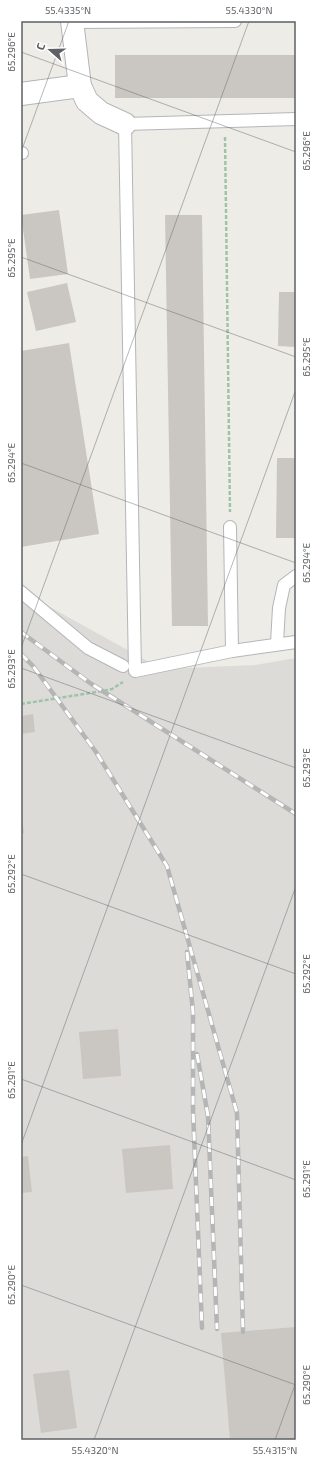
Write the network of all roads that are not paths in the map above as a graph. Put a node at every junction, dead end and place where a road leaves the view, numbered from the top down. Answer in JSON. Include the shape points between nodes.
{"nodes":[{"id":1,"x":235,"y":21,"type":"edge"},
{"id":2,"x":72,"y":22,"type":"edge"},
{"id":3,"x":80,"y":86,"type":"junction"},
{"id":4,"x":21,"y":94,"type":"edge"},
{"id":5,"x":296,"y":119,"type":"edge"},
{"id":6,"x":125,"y":124,"type":"junction"},
{"id":7,"x":230,"y":527,"type":"road end"},
{"id":8,"x":296,"y":576,"type":"edge"},
{"id":9,"x":21,"y":592,"type":"edge"},
{"id":10,"x":296,"y":642,"type":"edge"},
{"id":11,"x":277,"y":644,"type":"junction"},
{"id":12,"x":232,"y":651,"type":"junction"},
{"id":13,"x":123,"y":666,"type":"dead end"}],
"edges":[{"from":1,"to":2,"type":"lane"},
{"from":2,"to":3,"type":"street"},
{"from":3,"to":4,"type":"street"},
{"from":3,"to":6,"type":"street","via":[[87,101],[100,113]]},
{"from":5,"to":6,"type":"lane"},
{"from":6,"to":12,"type":"lane","via":[[135,671]]},
{"from":7,"to":12,"type":"lane"},
{"from":8,"to":11,"type":"lane","via":[[284,585],[278,608]]},
{"from":9,"to":13,"type":"lane","via":[[88,648]]},
{"from":10,"to":11,"type":"lane"},
{"from":11,"to":12,"type":"lane"}]}
